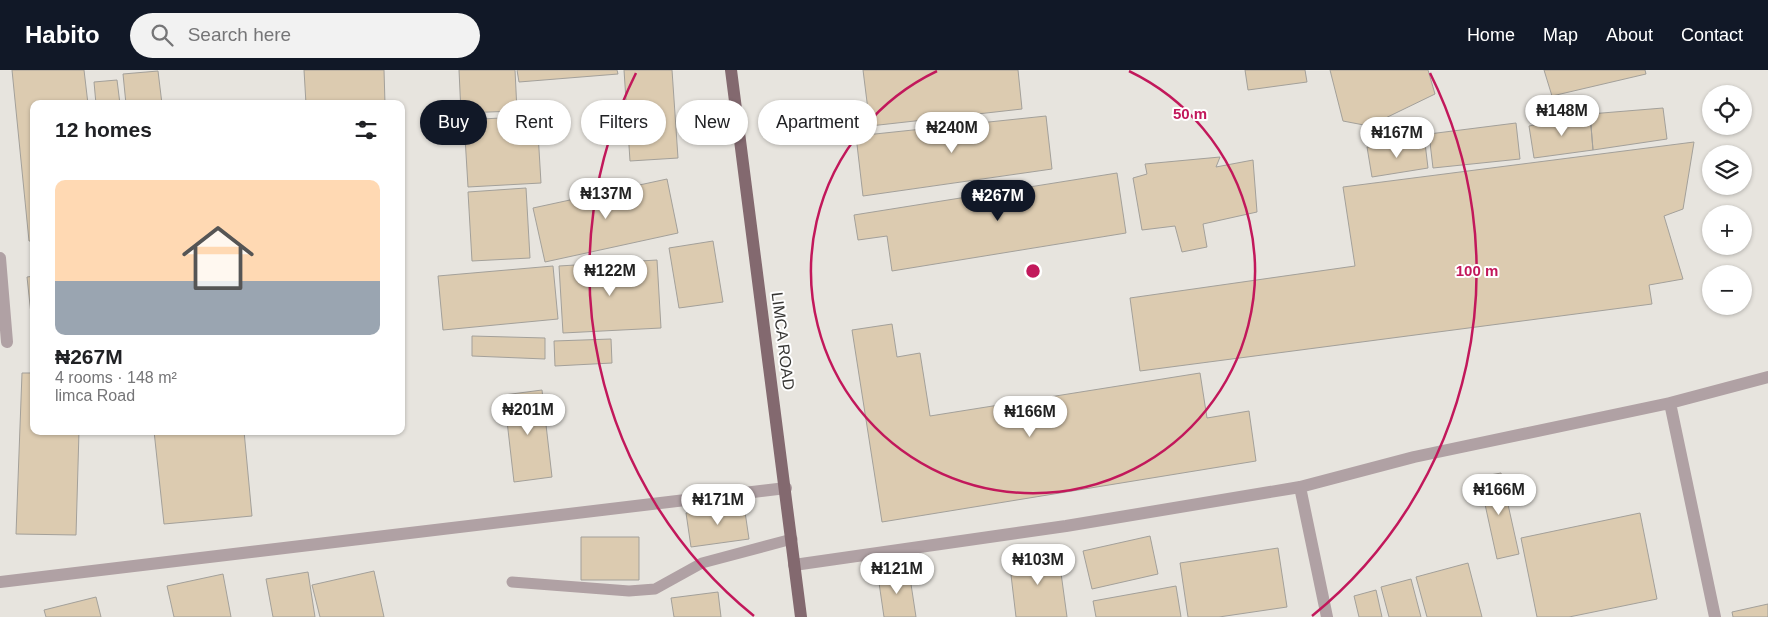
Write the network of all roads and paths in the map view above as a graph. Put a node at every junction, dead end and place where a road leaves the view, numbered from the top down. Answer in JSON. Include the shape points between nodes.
{"nodes":[{"id":1,"x":731,"y":70,"type":"edge"},
{"id":2,"x":0,"y":258,"type":"edge"},
{"id":3,"x":7,"y":342,"type":"dead end"},
{"id":4,"x":1768,"y":377,"type":"edge"},
{"id":5,"x":1670,"y":403,"type":"junction"},
{"id":6,"x":1300,"y":487,"type":"junction"},
{"id":7,"x":786,"y":488,"type":"junction"},
{"id":8,"x":792,"y":539,"type":"junction"},
{"id":9,"x":794,"y":565,"type":"junction"},
{"id":10,"x":0,"y":582,"type":"edge"},
{"id":11,"x":512,"y":582,"type":"dead end"},
{"id":12,"x":801,"y":617,"type":"edge"},
{"id":13,"x":1327,"y":617,"type":"edge"},
{"id":14,"x":1714,"y":617,"type":"edge"}],
"edges":[{"from":1,"to":7,"type":"main road","name":"LIMCA ROAD"},
{"from":2,"to":3,"type":"street"},
{"from":4,"to":5,"type":"street"},
{"from":5,"to":6,"type":"street","via":[[1414,457]]},
{"from":5,"to":14,"type":"street"},
{"from":6,"to":9,"type":"street","via":[[1066,526]]},
{"from":6,"to":13,"type":"street"},
{"from":7,"to":8,"type":"main road","name":"LIMCA ROAD"},
{"from":7,"to":10,"type":"street"},
{"from":8,"to":9,"type":"main road","name":"LIMCA ROAD"},
{"from":8,"to":11,"type":"lane","via":[[702,563],[655,589],[629,591]]},
{"from":9,"to":12,"type":"main road","name":"LIMCA ROAD"}]}
